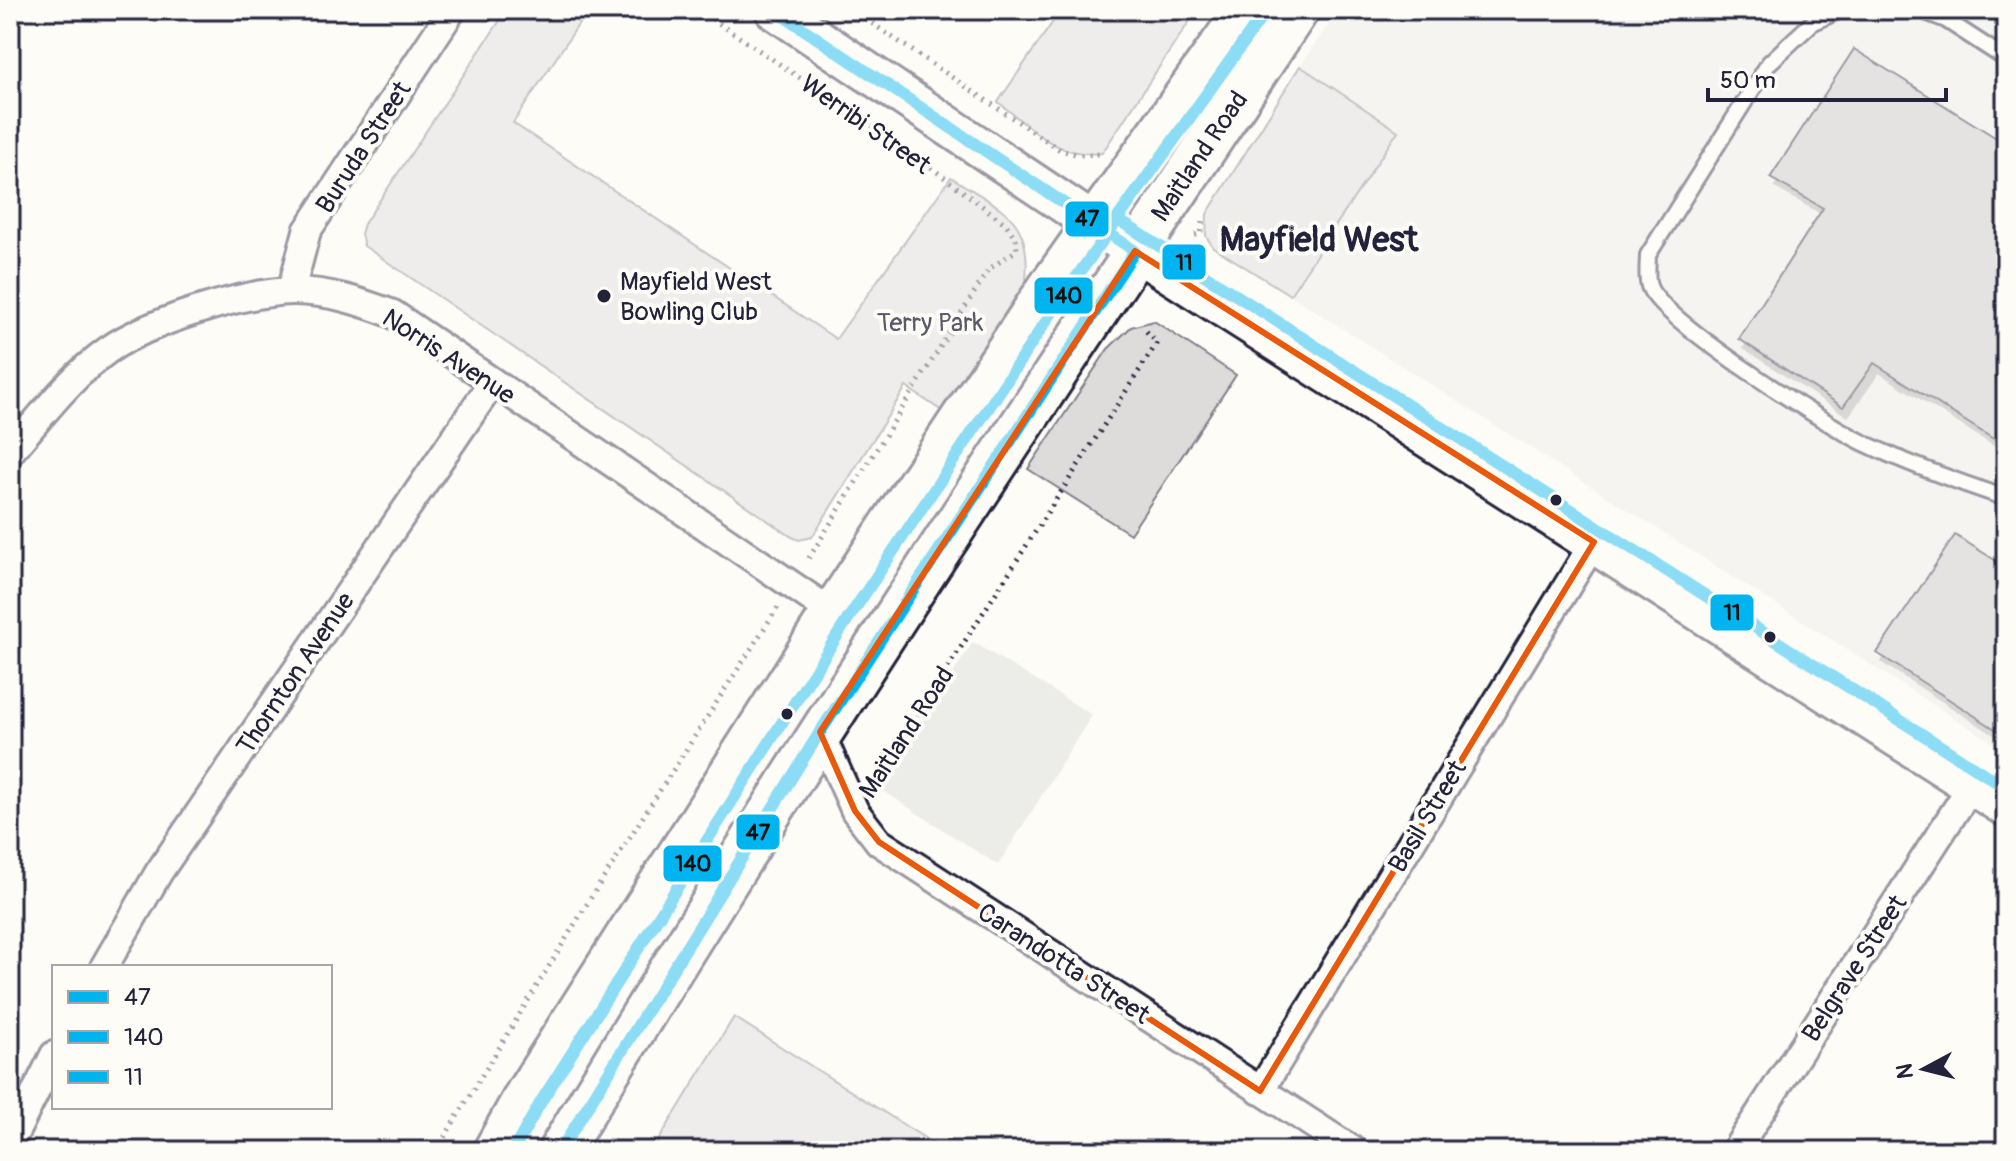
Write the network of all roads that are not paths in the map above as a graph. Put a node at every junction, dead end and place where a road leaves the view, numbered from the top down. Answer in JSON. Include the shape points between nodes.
{"nodes":[{"id":1,"x":452,"y":10,"type":"edge"},
{"id":2,"x":775,"y":10,"type":"edge"},
{"id":3,"x":1247,"y":10,"type":"edge"},
{"id":4,"x":1297,"y":10,"type":"edge"},
{"id":5,"x":1840,"y":10,"type":"edge"},
{"id":6,"x":1920,"y":10,"type":"edge"},
{"id":7,"x":2006,"y":59,"type":"edge"},
{"id":8,"x":1094,"y":223,"type":"junction"},
{"id":9,"x":1135,"y":251,"type":"junction"},
{"id":10,"x":291,"y":291,"type":"junction"},
{"id":11,"x":492,"y":383,"type":"junction"},
{"id":12,"x":10,"y":452,"type":"edge"},
{"id":13,"x":2006,"y":498,"type":"edge"},
{"id":14,"x":1594,"y":542,"type":"junction"},
{"id":15,"x":833,"y":613,"type":"junction"},
{"id":16,"x":820,"y":732,"type":"junction"},
{"id":17,"x":1972,"y":785,"type":"junction"},
{"id":18,"x":2006,"y":807,"type":"edge"},
{"id":19,"x":105,"y":965,"type":"edge"},
{"id":20,"x":52,"y":1059,"type":"edge"},
{"id":21,"x":1260,"y":1091,"type":"junction"},
{"id":22,"x":10,"y":1143,"type":"edge"},
{"id":23,"x":495,"y":1151,"type":"edge"},
{"id":24,"x":560,"y":1151,"type":"edge"},
{"id":25,"x":1354,"y":1151,"type":"edge"},
{"id":26,"x":1735,"y":1151,"type":"edge"}],
"edges":[{"from":1,"to":10,"type":"street","name":"Buruda Street","via":[[307,231]]},
{"from":2,"to":8,"type":"main road","name":"Werribi Street"},
{"from":3,"to":8,"type":"main road","name":"Maitland Road"},
{"from":4,"to":9,"type":"main road","name":"Maitland Road"},
{"from":5,"to":13,"type":"lane","via":[[1812,23],[1769,63],[1648,255],[1649,287],[1708,343],[1860,441],[1923,470]]},
{"from":6,"to":7,"type":"lane","via":[[1946,20]]},
{"from":8,"to":9,"type":"main road","name":"Werribi Street"},
{"from":8,"to":15,"type":"main road","name":"Maitland Road"},
{"from":9,"to":14,"type":"main road","name":"Werribi Street"},
{"from":9,"to":16,"type":"main road","name":"Maitland Road"},
{"from":10,"to":11,"type":"street","name":"Norris Avenue","via":[[348,297],[393,314]]},
{"from":10,"to":12,"type":"street","name":"Norris Avenue","via":[[176,317],[108,350]]},
{"from":11,"to":15,"type":"street","name":"Norris Avenue"},
{"from":11,"to":19,"type":"street","name":"Thornton Avenue","via":[[159,872]]},
{"from":14,"to":17,"type":"main road","name":"Werribi Street"},
{"from":14,"to":21,"type":"street","name":"Basil Street"},
{"from":15,"to":23,"type":"main road","name":"Maitland Road"},
{"from":16,"to":21,"type":"street","name":"Carandotta Street","via":[[855,811],[879,842]]},
{"from":16,"to":24,"type":"main road","name":"Maitland Road"},
{"from":17,"to":18,"type":"main road","name":"Werribi Street"},
{"from":17,"to":26,"type":"street","name":"Belgrave Street"},
{"from":20,"to":22,"type":"street"},
{"from":21,"to":25,"type":"street","name":"Carandotta Street"}]}
